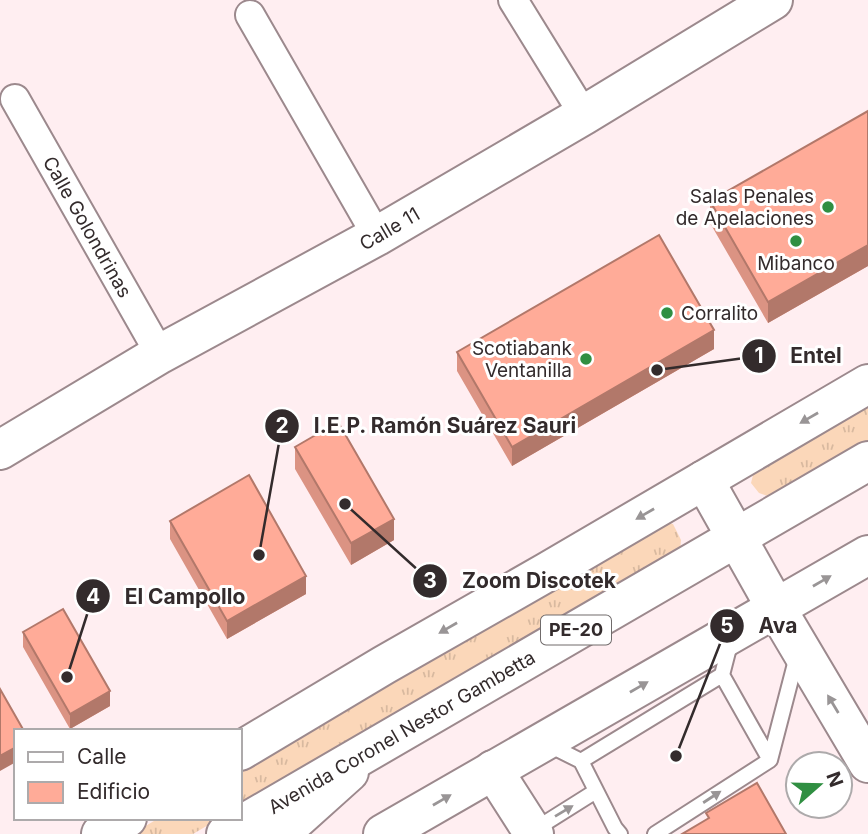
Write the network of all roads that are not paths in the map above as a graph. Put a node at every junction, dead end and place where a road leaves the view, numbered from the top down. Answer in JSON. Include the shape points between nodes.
{"nodes":[{"id":1,"x":513,"y":0,"type":"edge"},
{"id":2,"x":773,"y":0,"type":"edge"},
{"id":3,"x":250,"y":15,"type":"dead end"},
{"id":4,"x":15,"y":99,"type":"dead end"},
{"id":5,"x":584,"y":115,"type":"junction"},
{"id":6,"x":377,"y":236,"type":"junction"},
{"id":7,"x":160,"y":354,"type":"junction"},
{"id":8,"x":868,"y":384,"type":"edge"},
{"id":9,"x":0,"y":450,"type":"edge"},
{"id":10,"x":868,"y":461,"type":"edge"},
{"id":11,"x":704,"y":480,"type":"junction"},
{"id":12,"x":736,"y":537,"type":"junction"},
{"id":13,"x":868,"y":555,"type":"edge"},
{"id":14,"x":776,"y":608,"type":"junction"},
{"id":15,"x":733,"y":633,"type":"junction"},
{"id":16,"x":800,"y":647,"type":"junction"},
{"id":17,"x":722,"y":675,"type":"junction"},
{"id":18,"x":543,"y":742,"type":"junction"},
{"id":19,"x":376,"y":747,"type":"junction"},
{"id":20,"x":242,"y":750,"type":"edge"},
{"id":21,"x":770,"y":760,"type":"junction"},
{"id":22,"x":581,"y":761,"type":"junction"},
{"id":23,"x":868,"y":763,"type":"edge"},
{"id":24,"x":493,"y":771,"type":"junction"},
{"id":25,"x":596,"y":791,"type":"junction"},
{"id":26,"x":124,"y":820,"type":"edge"},
{"id":27,"x":533,"y":832,"type":"edge"},
{"id":28,"x":101,"y":834,"type":"edge"},
{"id":29,"x":226,"y":834,"type":"edge"},
{"id":30,"x":280,"y":834,"type":"edge"},
{"id":31,"x":383,"y":834,"type":"edge"},
{"id":32,"x":620,"y":834,"type":"edge"},
{"id":33,"x":655,"y":834,"type":"edge"}],
"edges":[{"from":1,"to":5,"type":"street"},
{"from":2,"to":5,"type":"main road","name":"Calle 11"},
{"from":3,"to":6,"type":"street"},
{"from":4,"to":7,"type":"street","name":"Calle Golondrinas"},
{"from":5,"to":6,"type":"main road","name":"Calle 11"},
{"from":6,"to":7,"type":"main road","name":"Calle 11"},
{"from":7,"to":9,"type":"main road","name":"Calle 11"},
{"from":8,"to":11,"type":"main road","one_way":true},
{"from":10,"to":12,"type":"main road","name":"Avenida Coronel Nestor Gambetta","number":"PE-20"},
{"from":11,"to":12,"type":"main road"},
{"from":11,"to":20,"type":"main road","one_way":true},
{"from":12,"to":14,"type":"main road"},
{"from":12,"to":19,"type":"main road","name":"Avenida Coronel Nestor Gambetta","number":"PE-20"},
{"from":14,"to":13,"type":"main road","one_way":true},
{"from":14,"to":15,"type":"main road"},
{"from":14,"to":16,"type":"main road"},
{"from":15,"to":17,"type":"lane"},
{"from":18,"to":15,"type":"main road","one_way":true},
{"from":16,"to":21,"type":"lane"},
{"from":23,"to":16,"type":"main road","one_way":true},
{"from":17,"to":21,"type":"lane"},
{"from":17,"to":22,"type":"lane"},
{"from":18,"to":22,"type":"lane"},
{"from":18,"to":24,"type":"main road"},
{"from":19,"to":29,"type":"main road","name":"Avenida Coronel Nestor Gambetta","number":"PE-20"},
{"from":19,"to":30,"type":"main road"},
{"from":33,"to":21,"type":"lane","one_way":true},
{"from":22,"to":25,"type":"lane"},
{"from":24,"to":27,"type":"main road"},
{"from":31,"to":24,"type":"main road","one_way":true},
{"from":27,"to":25,"type":"lane","one_way":true},
{"from":25,"to":32,"type":"lane"},
{"from":26,"to":28,"type":"main road"}]}
